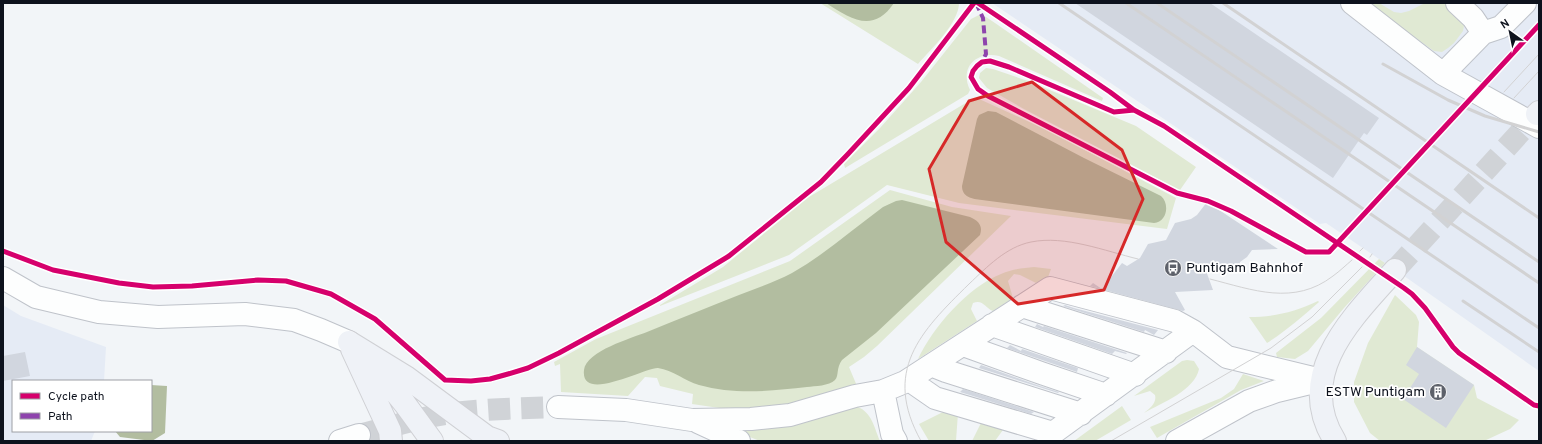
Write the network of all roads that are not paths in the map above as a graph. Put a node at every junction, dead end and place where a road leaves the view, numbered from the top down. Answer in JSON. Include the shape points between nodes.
{"nodes":[{"id":1,"x":1352,"y":3,"type":"edge"},
{"id":2,"x":1457,"y":3,"type":"edge"},
{"id":3,"x":1525,"y":3,"type":"edge"},
{"id":4,"x":1484,"y":33,"type":"junction"},
{"id":5,"x":1443,"y":74,"type":"junction"},
{"id":6,"x":1538,"y":118,"type":"edge"},
{"id":7,"x":1395,"y":270,"type":"tunnel mouth"},
{"id":8,"x":3,"y":278,"type":"edge"},
{"id":9,"x":1022,"y":306,"type":"junction"},
{"id":10,"x":992,"y":325,"type":"junction"},
{"id":11,"x":1193,"y":331,"type":"junction"},
{"id":12,"x":348,"y":342,"type":"junction"},
{"id":13,"x":963,"y":345,"type":"junction"},
{"id":14,"x":1166,"y":352,"type":"junction"},
{"id":15,"x":931,"y":365,"type":"junction"},
{"id":16,"x":1135,"y":375,"type":"junction"},
{"id":17,"x":909,"y":380,"type":"junction"},
{"id":18,"x":1321,"y":380,"type":"junction"},
{"id":19,"x":883,"y":391,"type":"junction"},
{"id":20,"x":1106,"y":395,"type":"junction"},
{"id":21,"x":558,"y":407,"type":"tunnel mouth"},
{"id":22,"x":1081,"y":414,"type":"junction"},
{"id":23,"x":692,"y":420,"type":"junction"},
{"id":24,"x":391,"y":441,"type":"edge"},
{"id":25,"x":432,"y":441,"type":"edge"},
{"id":26,"x":498,"y":441,"type":"edge"},
{"id":27,"x":739,"y":441,"type":"edge"},
{"id":28,"x":896,"y":441,"type":"edge"},
{"id":29,"x":1177,"y":441,"type":"edge"},
{"id":30,"x":1335,"y":441,"type":"edge"}],
"edges":[{"from":1,"to":5,"type":"street"},
{"from":2,"to":4,"type":"street"},
{"from":3,"to":4,"type":"street","via":[[1501,27]]},
{"from":4,"to":5,"type":"street"},
{"from":5,"to":6,"type":"street"},
{"from":7,"to":18,"type":"main road","via":[[1350,323],[1328,359]]},
{"from":8,"to":12,"type":"street","via":[[36,297],[99,312],[158,317],[245,314],[294,320]]},
{"from":9,"to":10,"type":"street"},
{"from":9,"to":11,"type":"street","via":[[1050,288],[1175,321]]},
{"from":9,"to":14,"type":"street"},
{"from":10,"to":13,"type":"street"},
{"from":10,"to":16,"type":"street"},
{"from":11,"to":14,"type":"street"},
{"from":11,"to":18,"type":"street","via":[[1227,357]]},
{"from":12,"to":24,"type":"main road","via":[[390,431]]},
{"from":12,"to":25,"type":"main road","via":[[375,366]]},
{"from":12,"to":26,"type":"main road","via":[[406,377],[487,437]]},
{"from":13,"to":15,"type":"street"},
{"from":13,"to":20,"type":"street"},
{"from":14,"to":16,"type":"street"},
{"from":15,"to":17,"type":"street"},
{"from":15,"to":22,"type":"street"},
{"from":16,"to":20,"type":"street"},
{"from":17,"to":19,"type":"street"},
{"from":17,"to":22,"type":"street","via":[[935,398],[1053,433]]},
{"from":18,"to":29,"type":"street","via":[[1249,401]]},
{"from":18,"to":30,"type":"main road","via":[[1322,410]]},
{"from":19,"to":23,"type":"street","via":[[855,396],[790,415],[751,419]]},
{"from":19,"to":28,"type":"street","via":[[892,434]]},
{"from":20,"to":22,"type":"street"},
{"from":21,"to":23,"type":"street","via":[[626,410]]},
{"from":23,"to":27,"type":"street"}]}
